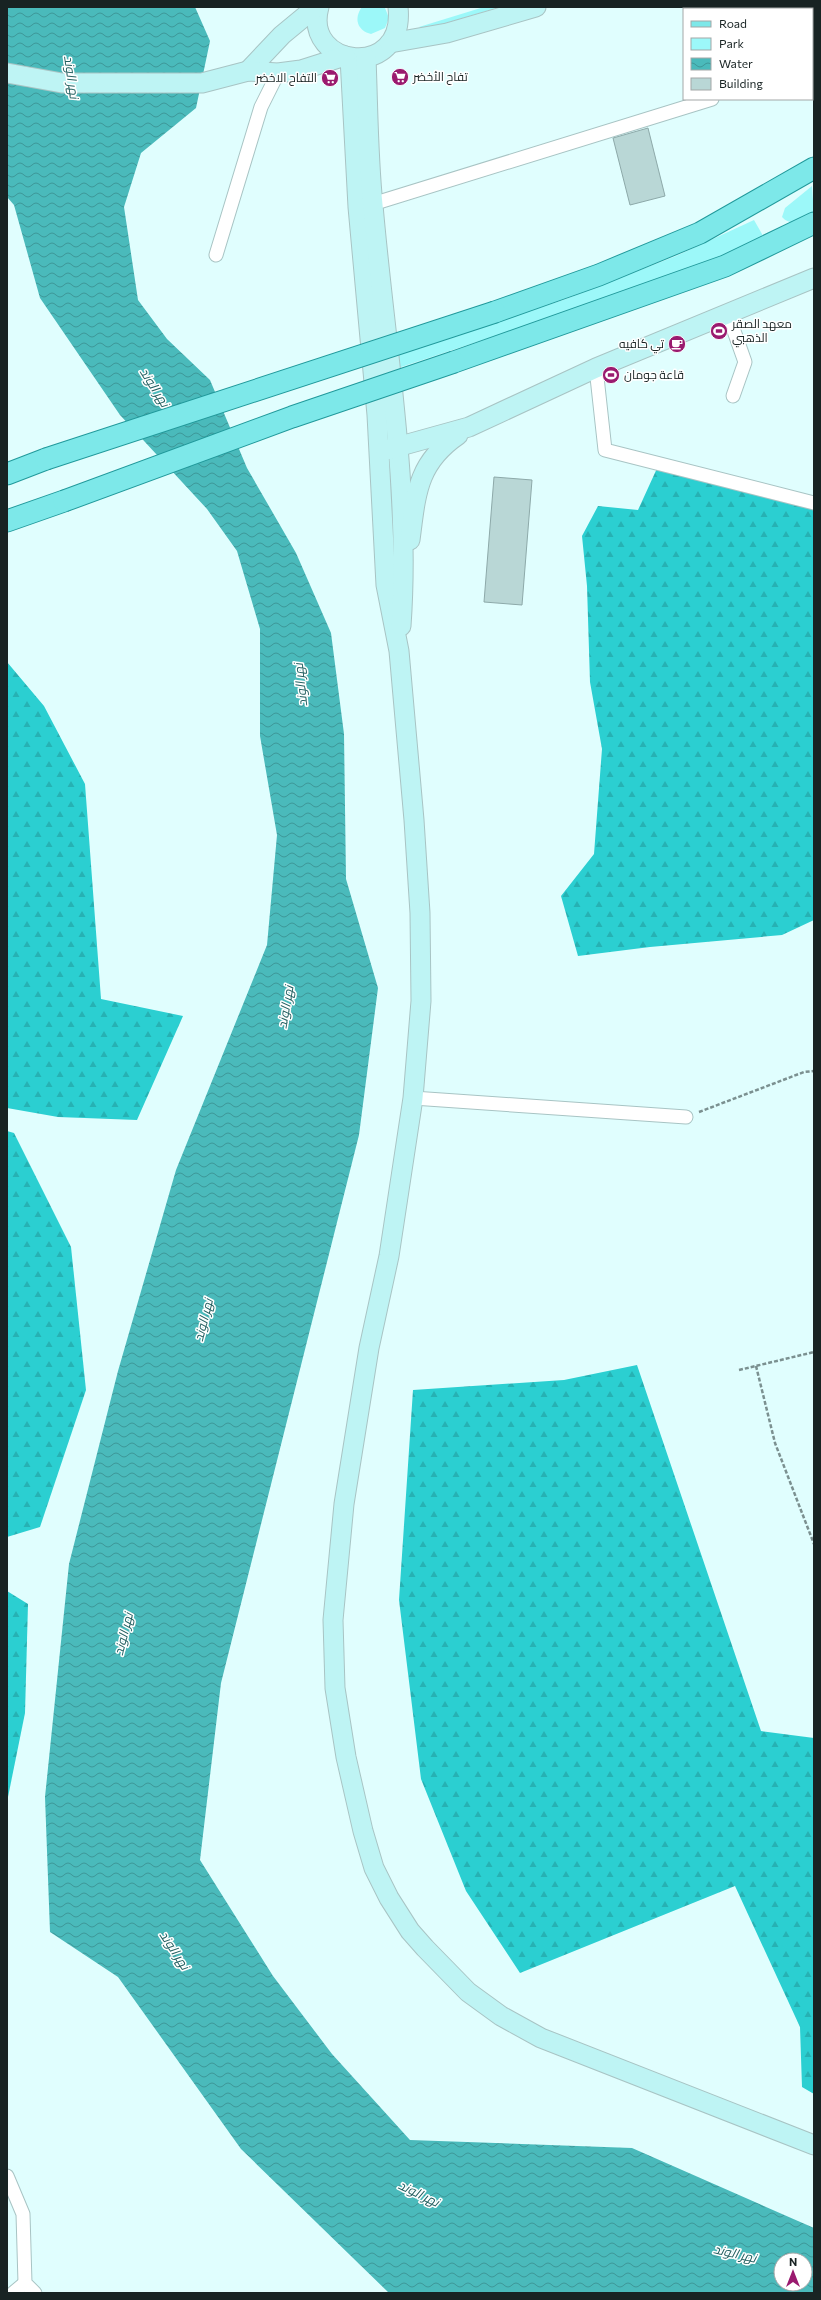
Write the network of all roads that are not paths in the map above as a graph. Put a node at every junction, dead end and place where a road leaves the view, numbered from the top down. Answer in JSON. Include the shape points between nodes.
{"nodes":[{"id":1,"x":316,"y":7,"type":"edge"},
{"id":2,"x":319,"y":7,"type":"edge"},
{"id":3,"x":398,"y":7,"type":"edge"},
{"id":4,"x":536,"y":7,"type":"edge"},
{"id":5,"x":390,"y":43,"type":"junction"},
{"id":6,"x":353,"y":57,"type":"junction"},
{"id":7,"x":248,"y":71,"type":"junction"},
{"id":8,"x":7,"y":73,"type":"edge"},
{"id":9,"x":278,"y":73,"type":"junction"},
{"id":10,"x":709,"y":100,"type":"edge"},
{"id":11,"x":814,"y":168,"type":"edge"},
{"id":12,"x":365,"y":206,"type":"junction"},
{"id":13,"x":814,"y":223,"type":"edge"},
{"id":14,"x":216,"y":255,"type":"dead end"},
{"id":15,"x":814,"y":278,"type":"edge"},
{"id":16,"x":728,"y":314,"type":"junction"},
{"id":17,"x":596,"y":368,"type":"junction"},
{"id":18,"x":733,"y":396,"type":"dead end"},
{"id":19,"x":469,"y":427,"type":"junction"},
{"id":20,"x":398,"y":448,"type":"junction"},
{"id":21,"x":379,"y":452,"type":"junction"},
{"id":22,"x":7,"y":474,"type":"edge"},
{"id":23,"x":814,"y":503,"type":"edge"},
{"id":24,"x":7,"y":521,"type":"edge"},
{"id":25,"x":404,"y":583,"type":"junction"},
{"id":26,"x":399,"y":652,"type":"junction"},
{"id":27,"x":413,"y":1098,"type":"junction"},
{"id":28,"x":686,"y":1118,"type":"road end"},
{"id":29,"x":814,"y":2145,"type":"edge"},
{"id":30,"x":7,"y":2176,"type":"edge"},
{"id":31,"x":25,"y":2283,"type":"junction"},
{"id":32,"x":13,"y":2293,"type":"edge"},
{"id":33,"x":35,"y":2293,"type":"edge"}],
"edges":[{"from":1,"to":7,"type":"street","via":[[282,35]]},
{"from":2,"to":6,"type":"street","via":[[316,16],[318,29],[324,41],[333,50]]},
{"from":3,"to":5,"type":"street","via":[[397,32]]},
{"from":4,"to":5,"type":"street","via":[[447,33]]},
{"from":5,"to":6,"type":"street","via":[[375,55]]},
{"from":6,"to":9,"type":"street"},
{"from":6,"to":12,"type":"street"},
{"from":7,"to":8,"type":"street","via":[[202,83],[62,83]]},
{"from":7,"to":9,"type":"street"},
{"from":9,"to":14,"type":"street","via":[[261,107]]},
{"from":10,"to":12,"type":"street"},
{"from":11,"to":22,"type":"main road","bridge":true,"via":[[700,233],[599,275]]},
{"from":12,"to":20,"type":"street","via":[[396,413]]},
{"from":12,"to":21,"type":"street"},
{"from":13,"to":24,"type":"main road","bridge":true,"via":[[725,266],[292,417]]},
{"from":15,"to":16,"type":"street"},
{"from":16,"to":17,"type":"street"},
{"from":16,"to":18,"type":"street","via":[[745,362]]},
{"from":17,"to":19,"type":"street"},
{"from":17,"to":23,"type":"street","via":[[605,450]]},
{"from":19,"to":20,"type":"street"},
{"from":19,"to":25,"type":"street","via":[[440,448],[424,469],[412,523]]},
{"from":20,"to":21,"type":"street"},
{"from":20,"to":25,"type":"street"},
{"from":21,"to":26,"type":"street","via":[[386,585]]},
{"from":25,"to":26,"type":"street"},
{"from":26,"to":27,"type":"street","via":[[420,913],[421,1002]]},
{"from":27,"to":28,"type":"street"},
{"from":27,"to":29,"type":"street","via":[[389,1256],[353,1440],[335,1581],[333,1620],[334,1674],[341,1730],[357,1806],[374,1868],[399,1914],[425,1948],[468,1992],[501,2016],[541,2038]]},
{"from":30,"to":31,"type":"street","via":[[23,2214]]},
{"from":31,"to":32,"type":"street"},
{"from":31,"to":33,"type":"street"}]}
